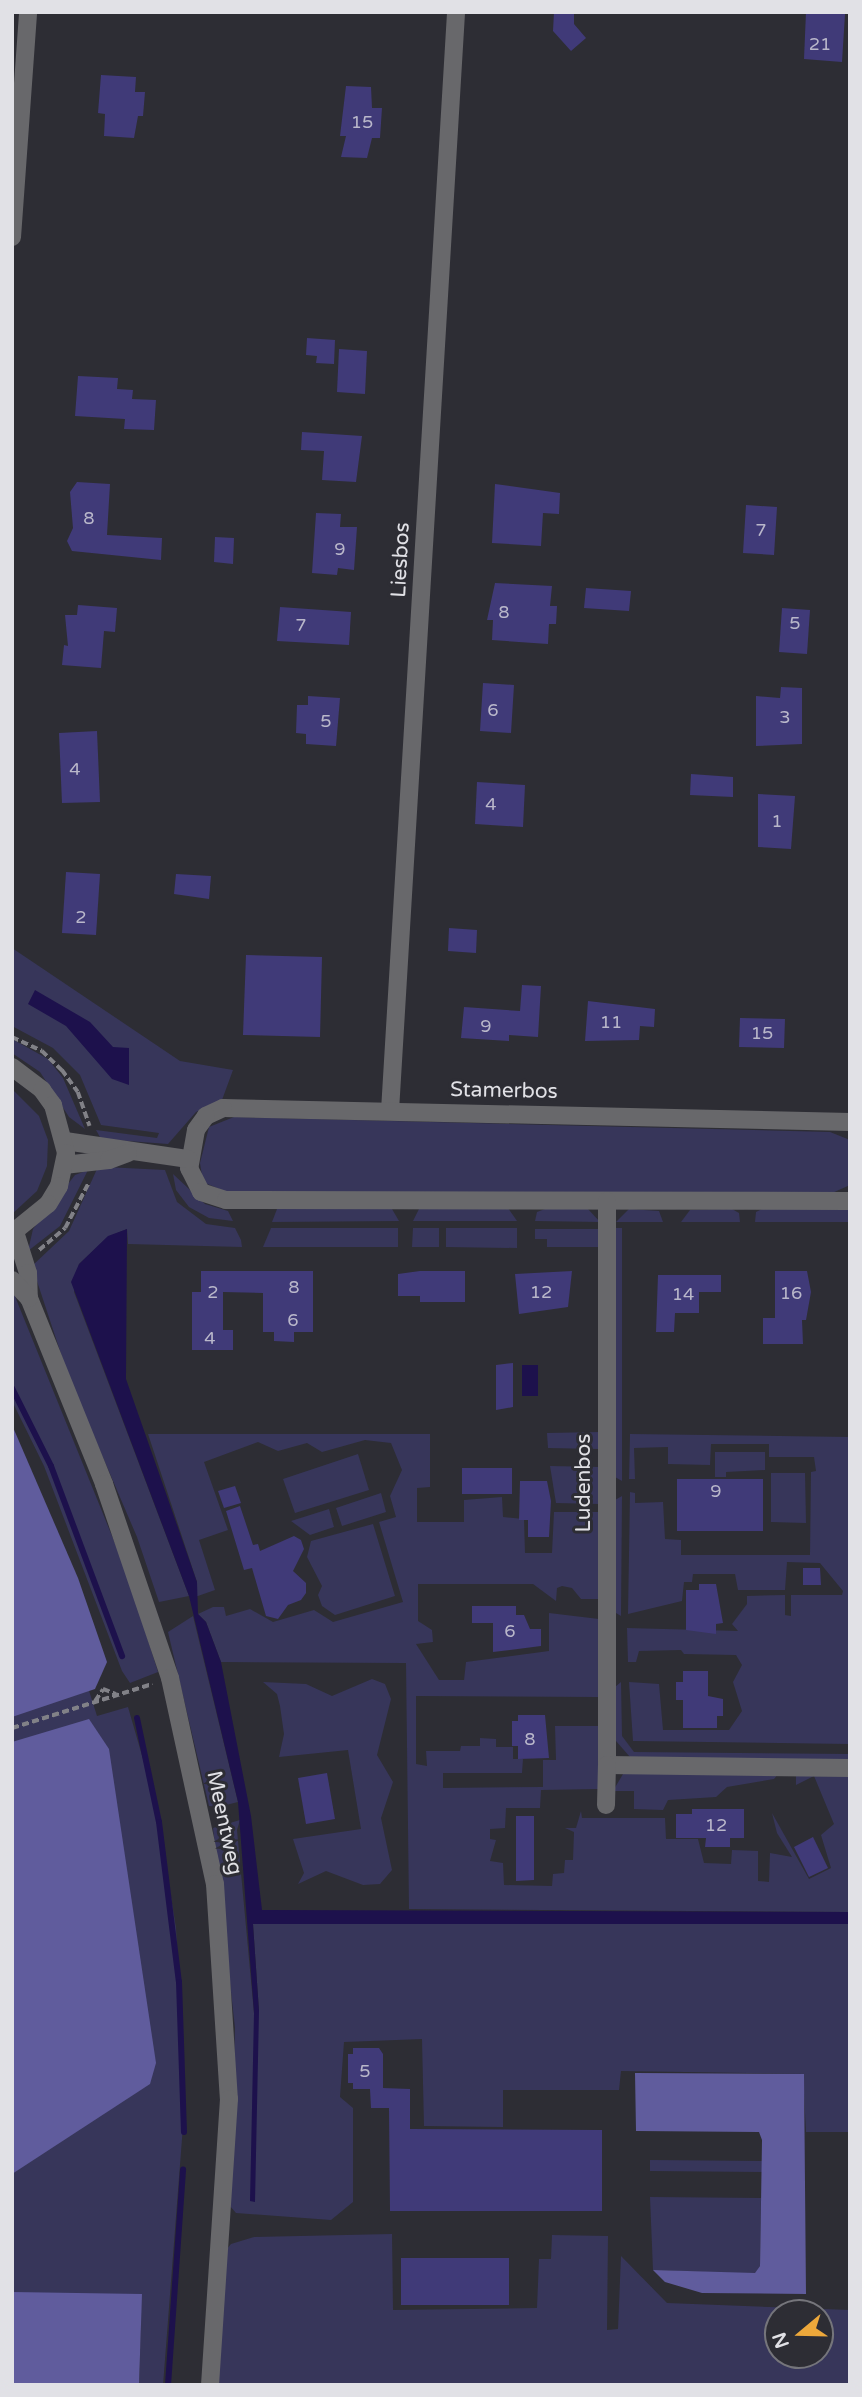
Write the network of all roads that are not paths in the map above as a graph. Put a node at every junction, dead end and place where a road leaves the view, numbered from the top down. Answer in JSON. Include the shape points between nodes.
{"nodes":[{"id":1,"x":28,"y":12,"type":"edge"},
{"id":2,"x":456,"y":12,"type":"edge"},
{"id":3,"x":12,"y":237,"type":"edge"},
{"id":4,"x":12,"y":1067,"type":"edge"},
{"id":5,"x":390,"y":1111,"type":"junction"},
{"id":6,"x":850,"y":1122,"type":"edge"},
{"id":7,"x":65,"y":1141,"type":"junction"},
{"id":8,"x":128,"y":1153,"type":"junction"},
{"id":9,"x":189,"y":1159,"type":"junction"},
{"id":10,"x":64,"y":1165,"type":"junction"},
{"id":11,"x":607,"y":1201,"type":"junction"},
{"id":12,"x":850,"y":1201,"type":"edge"},
{"id":13,"x":14,"y":1232,"type":"edge"},
{"id":14,"x":12,"y":1280,"type":"edge"},
{"id":15,"x":29,"y":1298,"type":"junction"},
{"id":16,"x":607,"y":1765,"type":"junction"},
{"id":17,"x":850,"y":1768,"type":"edge"},
{"id":18,"x":606,"y":1805,"type":"dead end"},
{"id":19,"x":210,"y":2385,"type":"edge"}],
"edges":[{"from":1,"to":3,"type":"street"},
{"from":2,"to":5,"type":"street","name":"Liesbos"},
{"from":4,"to":7,"type":"street","via":[[43,1090],[61,1122]]},
{"from":5,"to":6,"type":"street","name":"Stamerbos"},
{"from":5,"to":9,"type":"street","name":"Stamerbos","via":[[223,1108],[200,1122]]},
{"from":7,"to":8,"type":"street","via":[[108,1145]]},
{"from":7,"to":10,"type":"street"},
{"from":8,"to":9,"type":"street"},
{"from":8,"to":10,"type":"street"},
{"from":9,"to":11,"type":"street","via":[[195,1185],[217,1199]]},
{"from":10,"to":13,"type":"street","via":[[48,1204]]},
{"from":11,"to":12,"type":"street"},
{"from":11,"to":16,"type":"street","name":"Ludenbos"},
{"from":13,"to":15,"type":"street","name":"Meentweg","via":[[28,1273]]},
{"from":14,"to":15,"type":"street","name":"Meentweg"},
{"from":15,"to":19,"type":"street","name":"Meentweg","via":[[104,1484],[170,1678],[215,1884],[229,2099]]},
{"from":16,"to":17,"type":"street"},
{"from":16,"to":18,"type":"street","name":"Ludenbos"}]}
